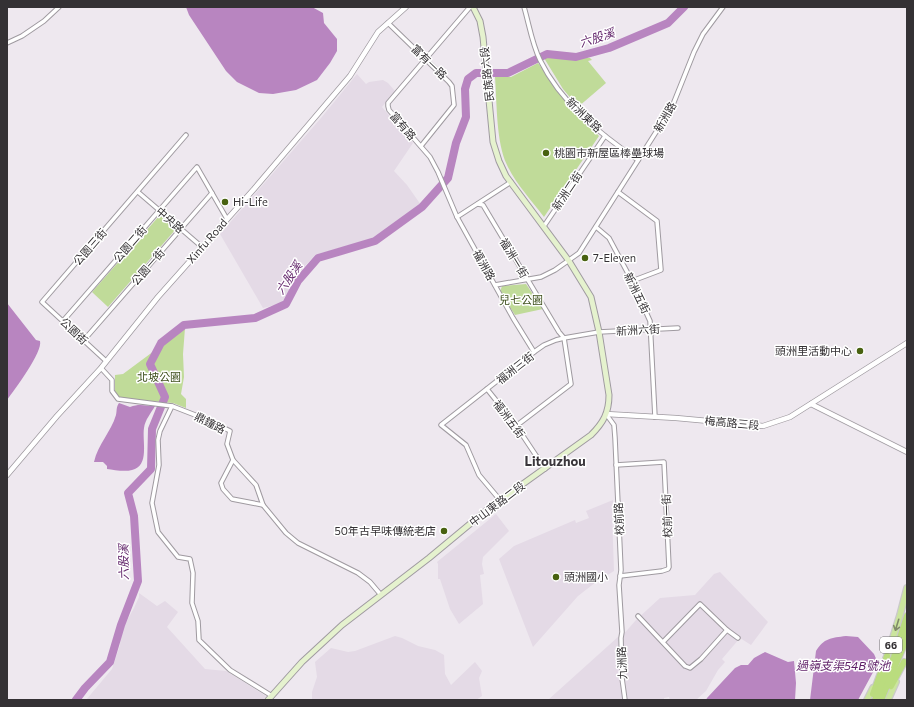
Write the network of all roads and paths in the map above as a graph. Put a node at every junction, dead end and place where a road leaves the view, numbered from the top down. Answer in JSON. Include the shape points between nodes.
{"nodes":[{"id":1,"x":59,"y":7,"type":"edge"},
{"id":2,"x":406,"y":7,"type":"edge"},
{"id":3,"x":472,"y":7,"type":"edge"},
{"id":4,"x":524,"y":7,"type":"edge"},
{"id":5,"x":723,"y":7,"type":"edge"},
{"id":6,"x":388,"y":23,"type":"junction"},
{"id":7,"x":7,"y":43,"type":"edge"},
{"id":8,"x":427,"y":59,"type":"junction"},
{"id":9,"x":186,"y":135,"type":"dead end"},
{"id":10,"x":605,"y":136,"type":"junction"},
{"id":11,"x":493,"y":142,"type":"joint"},
{"id":12,"x":421,"y":146,"type":"junction"},
{"id":13,"x":638,"y":160,"type":"junction"},
{"id":14,"x":511,"y":182,"type":"junction"},
{"id":15,"x":138,"y":192,"type":"junction"},
{"id":16,"x":618,"y":192,"type":"junction"},
{"id":17,"x":212,"y":194,"type":"junction"},
{"id":18,"x":478,"y":204,"type":"junction"},
{"id":19,"x":159,"y":210,"type":"junction"},
{"id":20,"x":457,"y":217,"type":"junction"},
{"id":21,"x":226,"y":219,"type":"junction"},
{"id":22,"x":544,"y":226,"type":"junction"},
{"id":23,"x":596,"y":227,"type":"junction"},
{"id":24,"x":181,"y":230,"type":"junction"},
{"id":25,"x":202,"y":247,"type":"junction"},
{"id":26,"x":569,"y":261,"type":"junction"},
{"id":27,"x":527,"y":280,"type":"junction"},
{"id":28,"x":632,"y":281,"type":"junction"},
{"id":29,"x":495,"y":285,"type":"junction"},
{"id":30,"x":42,"y":302,"type":"joint"},
{"id":31,"x":63,"y":320,"type":"junction"},
{"id":32,"x":678,"y":328,"type":"dead end"},
{"id":33,"x":650,"y":330,"type":"junction"},
{"id":34,"x":599,"y":332,"type":"junction"},
{"id":35,"x":564,"y":338,"type":"junction"},
{"id":36,"x":84,"y":340,"type":"junction"},
{"id":37,"x":907,"y":343,"type":"edge"},
{"id":38,"x":534,"y":352,"type":"junction"},
{"id":39,"x":106,"y":361,"type":"junction"},
{"id":40,"x":101,"y":368,"type":"junction"},
{"id":41,"x":487,"y":389,"type":"junction"},
{"id":42,"x":811,"y":404,"type":"junction"},
{"id":43,"x":172,"y":406,"type":"junction"},
{"id":44,"x":606,"y":414,"type":"junction"},
{"id":45,"x":655,"y":417,"type":"junction"},
{"id":46,"x":516,"y":426,"type":"junction"},
{"id":47,"x":907,"y":452,"type":"edge"},
{"id":48,"x":233,"y":460,"type":"junction"},
{"id":49,"x":616,"y":465,"type":"junction"},
{"id":50,"x":545,"y":469,"type":"junction"},
{"id":51,"x":7,"y":475,"type":"edge"},
{"id":52,"x":500,"y":500,"type":"junction"},
{"id":53,"x":263,"y":505,"type":"junction"},
{"id":54,"x":620,"y":576,"type":"junction"},
{"id":55,"x":907,"y":588,"type":"edge"},
{"id":56,"x":381,"y":595,"type":"junction"},
{"id":57,"x":638,"y":616,"type":"dead end"},
{"id":58,"x":907,"y":616,"type":"edge"},
{"id":59,"x":622,"y":626,"type":"joint"},
{"id":60,"x":727,"y":630,"type":"junction"},
{"id":61,"x":907,"y":632,"type":"edge"},
{"id":62,"x":738,"y":638,"type":"dead end"},
{"id":63,"x":663,"y":642,"type":"junction"},
{"id":64,"x":887,"y":656,"type":"junction"},
{"id":65,"x":906,"y":659,"type":"edge"},
{"id":66,"x":270,"y":698,"type":"edge"},
{"id":67,"x":625,"y":700,"type":"edge"},
{"id":68,"x":867,"y":700,"type":"edge"},
{"id":69,"x":871,"y":700,"type":"edge"},
{"id":70,"x":874,"y":700,"type":"edge"},
{"id":71,"x":882,"y":700,"type":"edge"},
{"id":72,"x":888,"y":700,"type":"edge"}],
"edges":[{"from":1,"to":7,"type":"street","via":[[44,21]]},
{"from":2,"to":6,"type":"street","name":"Xinfu Road"},
{"from":3,"to":8,"type":"street","name":"富有路"},
{"from":3,"to":11,"type":"main road","name":"民族路六段","via":[[480,21]]},
{"from":4,"to":10,"type":"street","name":"新洲東路","via":[[540,60],[555,84],[572,106]]},
{"from":5,"to":13,"type":"street","name":"新洲路","via":[[703,34],[672,107]]},
{"from":6,"to":8,"type":"street","name":"富有一路"},
{"from":6,"to":21,"type":"street","name":"Xinfu Road","via":[[378,32],[350,76]]},
{"from":8,"to":12,"type":"street","name":"富有一路","via":[[452,86],[454,104]]},
{"from":8,"to":12,"type":"street","name":"富有路","via":[[388,103],[389,110]]},
{"from":9,"to":15,"type":"street","name":"公園三街"},
{"from":10,"to":13,"type":"street","name":"新洲東路"},
{"from":10,"to":22,"type":"street","name":"新洲二街"},
{"from":11,"to":14,"type":"main road","name":"中山東路二段","via":[[499,161]]},
{"from":12,"to":20,"type":"street","name":"富有路","via":[[438,172]]},
{"from":13,"to":16,"type":"street","name":"新洲路"},
{"from":14,"to":18,"type":"street"},
{"from":14,"to":22,"type":"main road","name":"中山東路二段"},
{"from":15,"to":19,"type":"street","name":"中央路"},
{"from":15,"to":30,"type":"street","name":"公園三街"},
{"from":16,"to":23,"type":"street","name":"新洲路"},
{"from":16,"to":28,"type":"street","via":[[657,221],[661,270]]},
{"from":17,"to":19,"type":"street","name":"公園二街","via":[[197,167]]},
{"from":17,"to":21,"type":"street"},
{"from":17,"to":24,"type":"street","name":"公園一街"},
{"from":18,"to":20,"type":"street"},
{"from":18,"to":27,"type":"street","name":"福洲一街","via":[[483,205]]},
{"from":19,"to":24,"type":"street","name":"中央路"},
{"from":19,"to":31,"type":"street","name":"公園二街"},
{"from":20,"to":29,"type":"street","name":"福洲路"},
{"from":21,"to":25,"type":"street","name":"Xinfu Road"},
{"from":22,"to":26,"type":"main road","name":"中山東路二段"},
{"from":23,"to":26,"type":"street","name":"新洲路","via":[[579,253]]},
{"from":23,"to":28,"type":"street","name":"新洲五街","via":[[609,238]]},
{"from":24,"to":25,"type":"street","name":"中央路"},
{"from":24,"to":36,"type":"street","name":"公園一街"},
{"from":25,"to":39,"type":"street","name":"Xinfu Road"},
{"from":26,"to":27,"type":"street","name":"福洲路","via":[[548,274]]},
{"from":26,"to":34,"type":"main road","name":"中山東路二段","via":[[591,297]]},
{"from":27,"to":29,"type":"street","name":"福洲路"},
{"from":27,"to":35,"type":"street","name":"福洲一街"},
{"from":28,"to":33,"type":"street","name":"新洲五街","via":[[648,315]]},
{"from":29,"to":38,"type":"street"},
{"from":30,"to":31,"type":"street","name":"公園街"},
{"from":31,"to":36,"type":"street","name":"公園街"},
{"from":32,"to":33,"type":"street","name":"新洲六街"},
{"from":33,"to":34,"type":"street","name":"新洲六街"},
{"from":33,"to":45,"type":"street","name":"新洲五街"},
{"from":34,"to":35,"type":"street","name":"福洲三街"},
{"from":34,"to":44,"type":"main road","name":"中山東路二段","via":[[609,395]]},
{"from":35,"to":38,"type":"street","name":"福洲三街"},
{"from":35,"to":46,"type":"street","name":"福洲一街","via":[[571,384]]},
{"from":36,"to":39,"type":"street","name":"公園街"},
{"from":37,"to":42,"type":"street","name":"梅高路三段"},
{"from":38,"to":41,"type":"street","name":"福洲三街"},
{"from":39,"to":40,"type":"street","name":"Xinfu Road"},
{"from":40,"to":43,"type":"street","name":"鼎鐘路","via":[[112,380],[112,391],[118,399]]},
{"from":40,"to":51,"type":"street","name":"Xinfu Road"},
{"from":41,"to":46,"type":"street","name":"福洲五街"},
{"from":41,"to":52,"type":"street","name":"福洲三街","via":[[441,425],[466,445],[479,475]]},
{"from":42,"to":45,"type":"street","name":"梅高路三段","via":[[790,417],[763,426]]},
{"from":42,"to":47,"type":"street"},
{"from":43,"to":48,"type":"street","name":"鼎鐘路","via":[[230,431],[227,444]]},
{"from":43,"to":66,"type":"street","via":[[158,440],[159,465],[152,503],[158,532],[178,557],[190,559],[193,573],[192,603],[198,622],[199,640],[230,670]]},
{"from":44,"to":45,"type":"street","name":"梅高路三段"},
{"from":44,"to":49,"type":"street","name":"校前路","via":[[614,425]]},
{"from":44,"to":50,"type":"main road","name":"中山東路二段","via":[[602,424],[591,435]]},
{"from":46,"to":50,"type":"street","name":"福洲五街"},
{"from":48,"to":53,"type":"street","via":[[256,485]]},
{"from":48,"to":53,"type":"street","via":[[222,483],[223,489],[232,499]]},
{"from":49,"to":54,"type":"street","name":"校前路"},
{"from":49,"to":54,"type":"street","name":"校前一街","via":[[664,462],[669,567],[662,571]]},
{"from":50,"to":52,"type":"main road","name":"中山東路二段"},
{"from":52,"to":56,"type":"main road","name":"中山東路二段"},
{"from":53,"to":56,"type":"street","via":[[286,533],[298,543],[358,573]]},
{"from":54,"to":59,"type":"street","name":"校前路"},
{"from":55,"to":64,"type":"main road","number":"66","one_way":true},
{"from":56,"to":66,"type":"main road","name":"中山東路二段","via":[[317,648]]},
{"from":57,"to":63,"type":"street"},
{"from":58,"to":70,"type":"highway","number":"66","via":[[894,657]]},
{"from":59,"to":67,"type":"street","name":"九洲路","via":[[620,638]]},
{"from":60,"to":62,"type":"street"},
{"from":60,"to":63,"type":"street","via":[[700,604]]},
{"from":60,"to":63,"type":"street","via":[[690,668],[685,666]]},
{"from":61,"to":71,"type":"highway","number":"66"},
{"from":64,"to":68,"type":"main road","number":"66"},
{"from":64,"to":69,"type":"highway"},
{"from":65,"to":71,"type":"highway"},
{"from":65,"to":72,"type":"main road","number":"66"}]}
